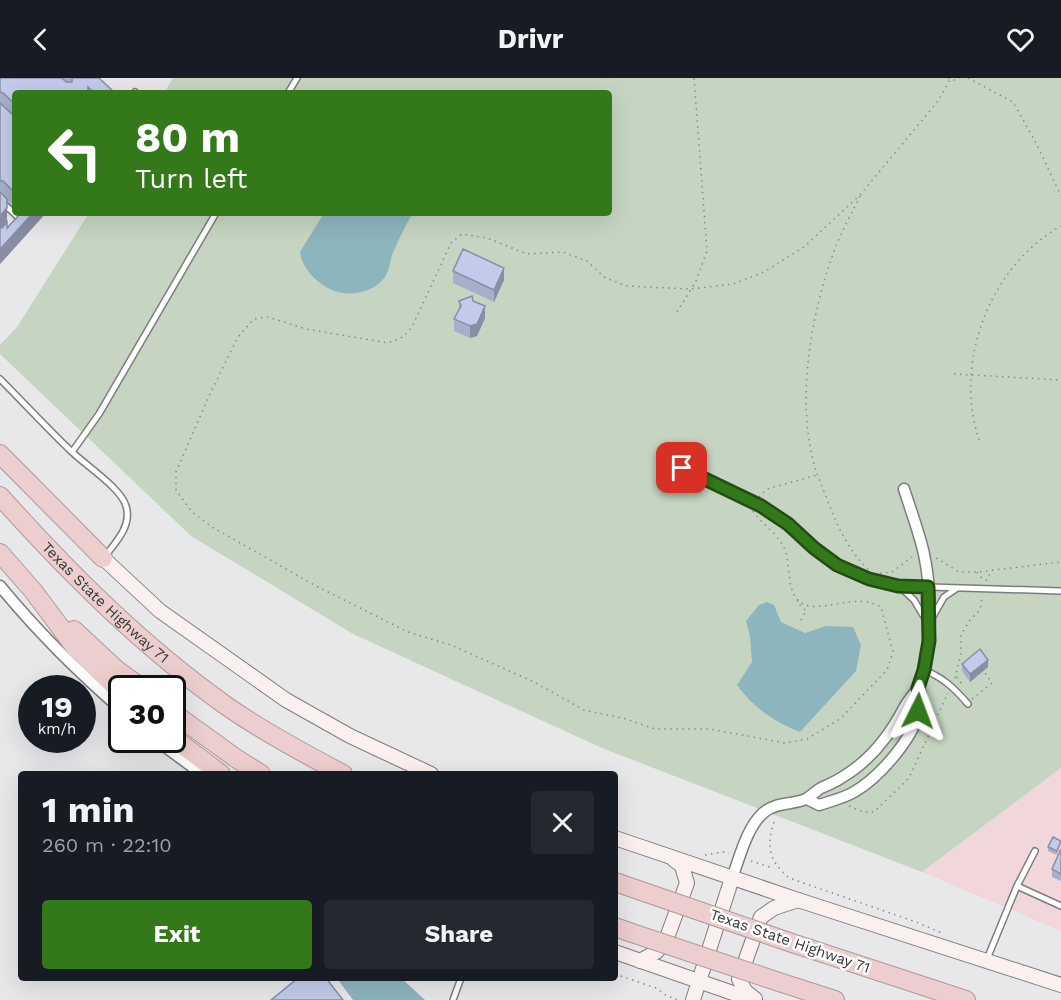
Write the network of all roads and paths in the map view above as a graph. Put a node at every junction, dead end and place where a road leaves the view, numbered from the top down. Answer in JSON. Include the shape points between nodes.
{"nodes":[{"id":1,"x":694,"y":78,"type":"edge"},
{"id":2,"x":950,"y":78,"type":"edge"},
{"id":3,"x":960,"y":78,"type":"edge"},
{"id":4,"x":968,"y":78,"type":"edge"},
{"id":5,"x":860,"y":195,"type":"junction"},
{"id":6,"x":1061,"y":196,"type":"edge"},
{"id":7,"x":20,"y":216,"type":"edge"},
{"id":8,"x":214,"y":216,"type":"edge"},
{"id":9,"x":13,"y":225,"type":"edge"},
{"id":10,"x":1061,"y":226,"type":"edge"},
{"id":11,"x":691,"y":289,"type":"junction"},
{"id":12,"x":677,"y":312,"type":"dead end"},
{"id":13,"x":954,"y":374,"type":"dead end"},
{"id":14,"x":972,"y":375,"type":"junction"},
{"id":15,"x":0,"y":378,"type":"edge"},
{"id":16,"x":1061,"y":380,"type":"edge"},
{"id":17,"x":979,"y":440,"type":"dead end"},
{"id":18,"x":72,"y":453,"type":"junction"},
{"id":19,"x":0,"y":454,"type":"edge"},
{"id":20,"x":682,"y":468,"type":"dead end"},
{"id":21,"x":817,"y":475,"type":"junction"},
{"id":22,"x":904,"y":489,"type":"dead end"},
{"id":23,"x":0,"y":496,"type":"edge"},
{"id":24,"x":754,"y":502,"type":"junction"},
{"id":25,"x":0,"y":553,"type":"edge"},
{"id":26,"x":924,"y":555,"type":"junction"},
{"id":27,"x":103,"y":558,"type":"junction"},
{"id":28,"x":1061,"y":562,"type":"edge"},
{"id":29,"x":992,"y":570,"type":"junction"},
{"id":30,"x":870,"y":571,"type":"dead end"},
{"id":31,"x":977,"y":572,"type":"junction"},
{"id":32,"x":880,"y":573,"type":"dead end"},
{"id":33,"x":0,"y":586,"type":"edge"},
{"id":34,"x":898,"y":586,"type":"junction"},
{"id":35,"x":928,"y":587,"type":"junction"},
{"id":36,"x":956,"y":588,"type":"junction"},
{"id":37,"x":984,"y":589,"type":"junction"},
{"id":38,"x":1061,"y":591,"type":"edge"},
{"id":39,"x":34,"y":592,"type":"junction"},
{"id":40,"x":798,"y":599,"type":"junction"},
{"id":41,"x":800,"y":622,"type":"dead end"},
{"id":42,"x":929,"y":625,"type":"junction"},
{"id":43,"x":924,"y":670,"type":"junction"},
{"id":44,"x":985,"y":673,"type":"dead end"},
{"id":45,"x":124,"y":675,"type":"edge"},
{"id":46,"x":956,"y":676,"type":"junction"},
{"id":47,"x":108,"y":679,"type":"edge"},
{"id":48,"x":952,"y":685,"type":"junction"},
{"id":49,"x":918,"y":688,"type":"junction"},
{"id":50,"x":967,"y":692,"type":"dead end"},
{"id":51,"x":108,"y":698,"type":"edge"},
{"id":52,"x":970,"y":702,"type":"joint"},
{"id":53,"x":186,"y":722,"type":"edge"},
{"id":54,"x":186,"y":748,"type":"edge"},
{"id":55,"x":174,"y":753,"type":"edge"},
{"id":56,"x":873,"y":754,"type":"junction"},
{"id":57,"x":886,"y":765,"type":"junction"},
{"id":58,"x":198,"y":771,"type":"edge"},
{"id":59,"x":217,"y":771,"type":"edge"},
{"id":60,"x":256,"y":771,"type":"edge"},
{"id":61,"x":338,"y":771,"type":"edge"},
{"id":62,"x":425,"y":771,"type":"edge"},
{"id":63,"x":807,"y":799,"type":"junction"},
{"id":64,"x":848,"y":806,"type":"dead end"},
{"id":65,"x":774,"y":822,"type":"dead end"},
{"id":66,"x":618,"y":839,"type":"edge"},
{"id":67,"x":1035,"y":851,"type":"dead end"},
{"id":68,"x":704,"y":855,"type":"dead end"},
{"id":69,"x":670,"y":857,"type":"junction"},
{"id":70,"x":740,"y":857,"type":"junction"},
{"id":71,"x":773,"y":868,"type":"dead end"},
{"id":72,"x":732,"y":878,"type":"junction"},
{"id":73,"x":618,"y":883,"type":"edge"},
{"id":74,"x":1017,"y":886,"type":"junction"},
{"id":75,"x":798,"y":900,"type":"junction"},
{"id":76,"x":1061,"y":906,"type":"edge"},
{"id":77,"x":623,"y":930,"type":"edge"},
{"id":78,"x":945,"y":935,"type":"dead end"},
{"id":79,"x":618,"y":953,"type":"edge"},
{"id":80,"x":986,"y":960,"type":"junction"},
{"id":81,"x":640,"y":961,"type":"junction"},
{"id":82,"x":618,"y":975,"type":"edge"},
{"id":83,"x":460,"y":981,"type":"edge"},
{"id":84,"x":700,"y":982,"type":"junction"},
{"id":85,"x":1061,"y":985,"type":"edge"},
{"id":86,"x":453,"y":1000,"type":"edge"},
{"id":87,"x":678,"y":1000,"type":"edge"},
{"id":88,"x":693,"y":1000,"type":"edge"},
{"id":89,"x":754,"y":1000,"type":"edge"},
{"id":90,"x":835,"y":1000,"type":"edge"},
{"id":91,"x":966,"y":1000,"type":"edge"}],
"edges":[{"from":1,"to":11,"type":"path","via":[[706,250]]},
{"from":2,"to":3,"type":"path"},
{"from":2,"to":5,"type":"path","via":[[938,101]]},
{"from":4,"to":6,"type":"path","via":[[1013,102]]},
{"from":5,"to":11,"type":"path","via":[[804,247],[764,272],[733,284]]},
{"from":5,"to":21,"type":"path","via":[[833,252],[814,316],[807,374],[808,424]]},
{"from":7,"to":9,"type":"lane"},
{"from":8,"to":18,"type":"lane","via":[[99,414]]},
{"from":10,"to":14,"type":"path","via":[[1022,256],[1006,276],[978,335]]},
{"from":11,"to":12,"type":"path"},
{"from":11,"to":40,"type":"path","via":[[626,286],[604,277],[587,261],[563,252],[527,254],[487,238],[462,234],[451,243],[412,327],[403,337],[388,342],[306,329],[268,318],[254,320],[238,336],[209,396],[176,472],[176,490],[192,512],[212,528],[408,632],[451,645],[534,682],[584,710],[655,729],[710,729],[785,744],[807,739],[840,719],[887,670],[893,652],[881,607],[861,600],[811,607]]},
{"from":13,"to":14,"type":"path"},
{"from":14,"to":16,"type":"path"},
{"from":14,"to":17,"type":"path","via":[[971,399]]},
{"from":15,"to":18,"type":"lane"},
{"from":18,"to":27,"type":"lane","via":[[119,493],[126,504],[126,524]]},
{"from":19,"to":27,"type":"highway"},
{"from":20,"to":24,"type":"lane"},
{"from":21,"to":24,"type":"path","via":[[767,489]]},
{"from":21,"to":30,"type":"path","via":[[854,556]]},
{"from":22,"to":26,"type":"street"},
{"from":23,"to":61,"type":"highway","name":"Texas State Highway 71","via":[[57,560],[135,634],[229,708]]},
{"from":24,"to":34,"type":"lane","via":[[788,524],[837,565]]},
{"from":24,"to":40,"type":"path","via":[[751,508],[758,519],[785,549],[793,592]]},
{"from":25,"to":39,"type":"highway"},
{"from":26,"to":31,"type":"path","via":[[934,556],[959,572]]},
{"from":26,"to":32,"type":"path","via":[[916,554],[892,572]]},
{"from":26,"to":35,"type":"street"},
{"from":27,"to":62,"type":"street","via":[[160,611],[286,700]]},
{"from":28,"to":29,"type":"path"},
{"from":29,"to":31,"type":"path"},
{"from":29,"to":31,"type":"path","via":[[985,583]]},
{"from":33,"to":51,"type":"street","via":[[26,618]]},
{"from":34,"to":35,"type":"lane"},
{"from":34,"to":42,"type":"lane","via":[[914,600]]},
{"from":35,"to":36,"type":"lane"},
{"from":35,"to":42,"type":"street"},
{"from":36,"to":37,"type":"lane"},
{"from":36,"to":42,"type":"lane","via":[[944,597]]},
{"from":37,"to":38,"type":"lane"},
{"from":37,"to":46,"type":"path","via":[[980,610],[961,635]]},
{"from":39,"to":45,"type":"highway"},
{"from":39,"to":47,"type":"highway","via":[[75,647]]},
{"from":40,"to":41,"type":"path","via":[[806,611]]},
{"from":42,"to":43,"type":"street"},
{"from":43,"to":48,"type":"lane"},
{"from":43,"to":49,"type":"street"},
{"from":44,"to":52,"type":"path","via":[[992,683]]},
{"from":46,"to":48,"type":"path"},
{"from":46,"to":50,"type":"path"},
{"from":48,"to":52,"type":"lane"},
{"from":48,"to":64,"type":"path","via":[[909,778],[874,812]]},
{"from":49,"to":56,"type":"street"},
{"from":49,"to":57,"type":"street","via":[[921,701],[912,726]]},
{"from":53,"to":60,"type":"highway"},
{"from":54,"to":59,"type":"highway"},
{"from":55,"to":58,"type":"street"},
{"from":56,"to":57,"type":"street"},
{"from":56,"to":63,"type":"street"},
{"from":57,"to":63,"type":"street","via":[[854,792],[819,804]]},
{"from":63,"to":70,"type":"street","via":[[764,812],[755,822]]},
{"from":65,"to":78,"type":"path","via":[[769,845],[771,857],[789,878]]},
{"from":66,"to":69,"type":"street"},
{"from":67,"to":74,"type":"lane"},
{"from":68,"to":70,"type":"path","via":[[723,852]]},
{"from":69,"to":72,"type":"street"},
{"from":69,"to":81,"type":"street","via":[[682,866],[687,883],[665,943]]},
{"from":70,"to":71,"type":"path"},
{"from":70,"to":72,"type":"street"},
{"from":72,"to":75,"type":"street"},
{"from":72,"to":84,"type":"street"},
{"from":73,"to":91,"type":"highway","name":"Texas State Highway 71","bridge":true},
{"from":74,"to":76,"type":"lane"},
{"from":74,"to":80,"type":"lane"},
{"from":75,"to":80,"type":"street"},
{"from":75,"to":89,"type":"street","via":[[761,917],[740,979]]},
{"from":77,"to":90,"type":"highway","bridge":true},
{"from":79,"to":81,"type":"street"},
{"from":80,"to":85,"type":"street"},
{"from":81,"to":84,"type":"street"},
{"from":82,"to":87,"type":"path"},
{"from":83,"to":86,"type":"lane"},
{"from":84,"to":88,"type":"street"},
{"from":84,"to":89,"type":"street"}]}
